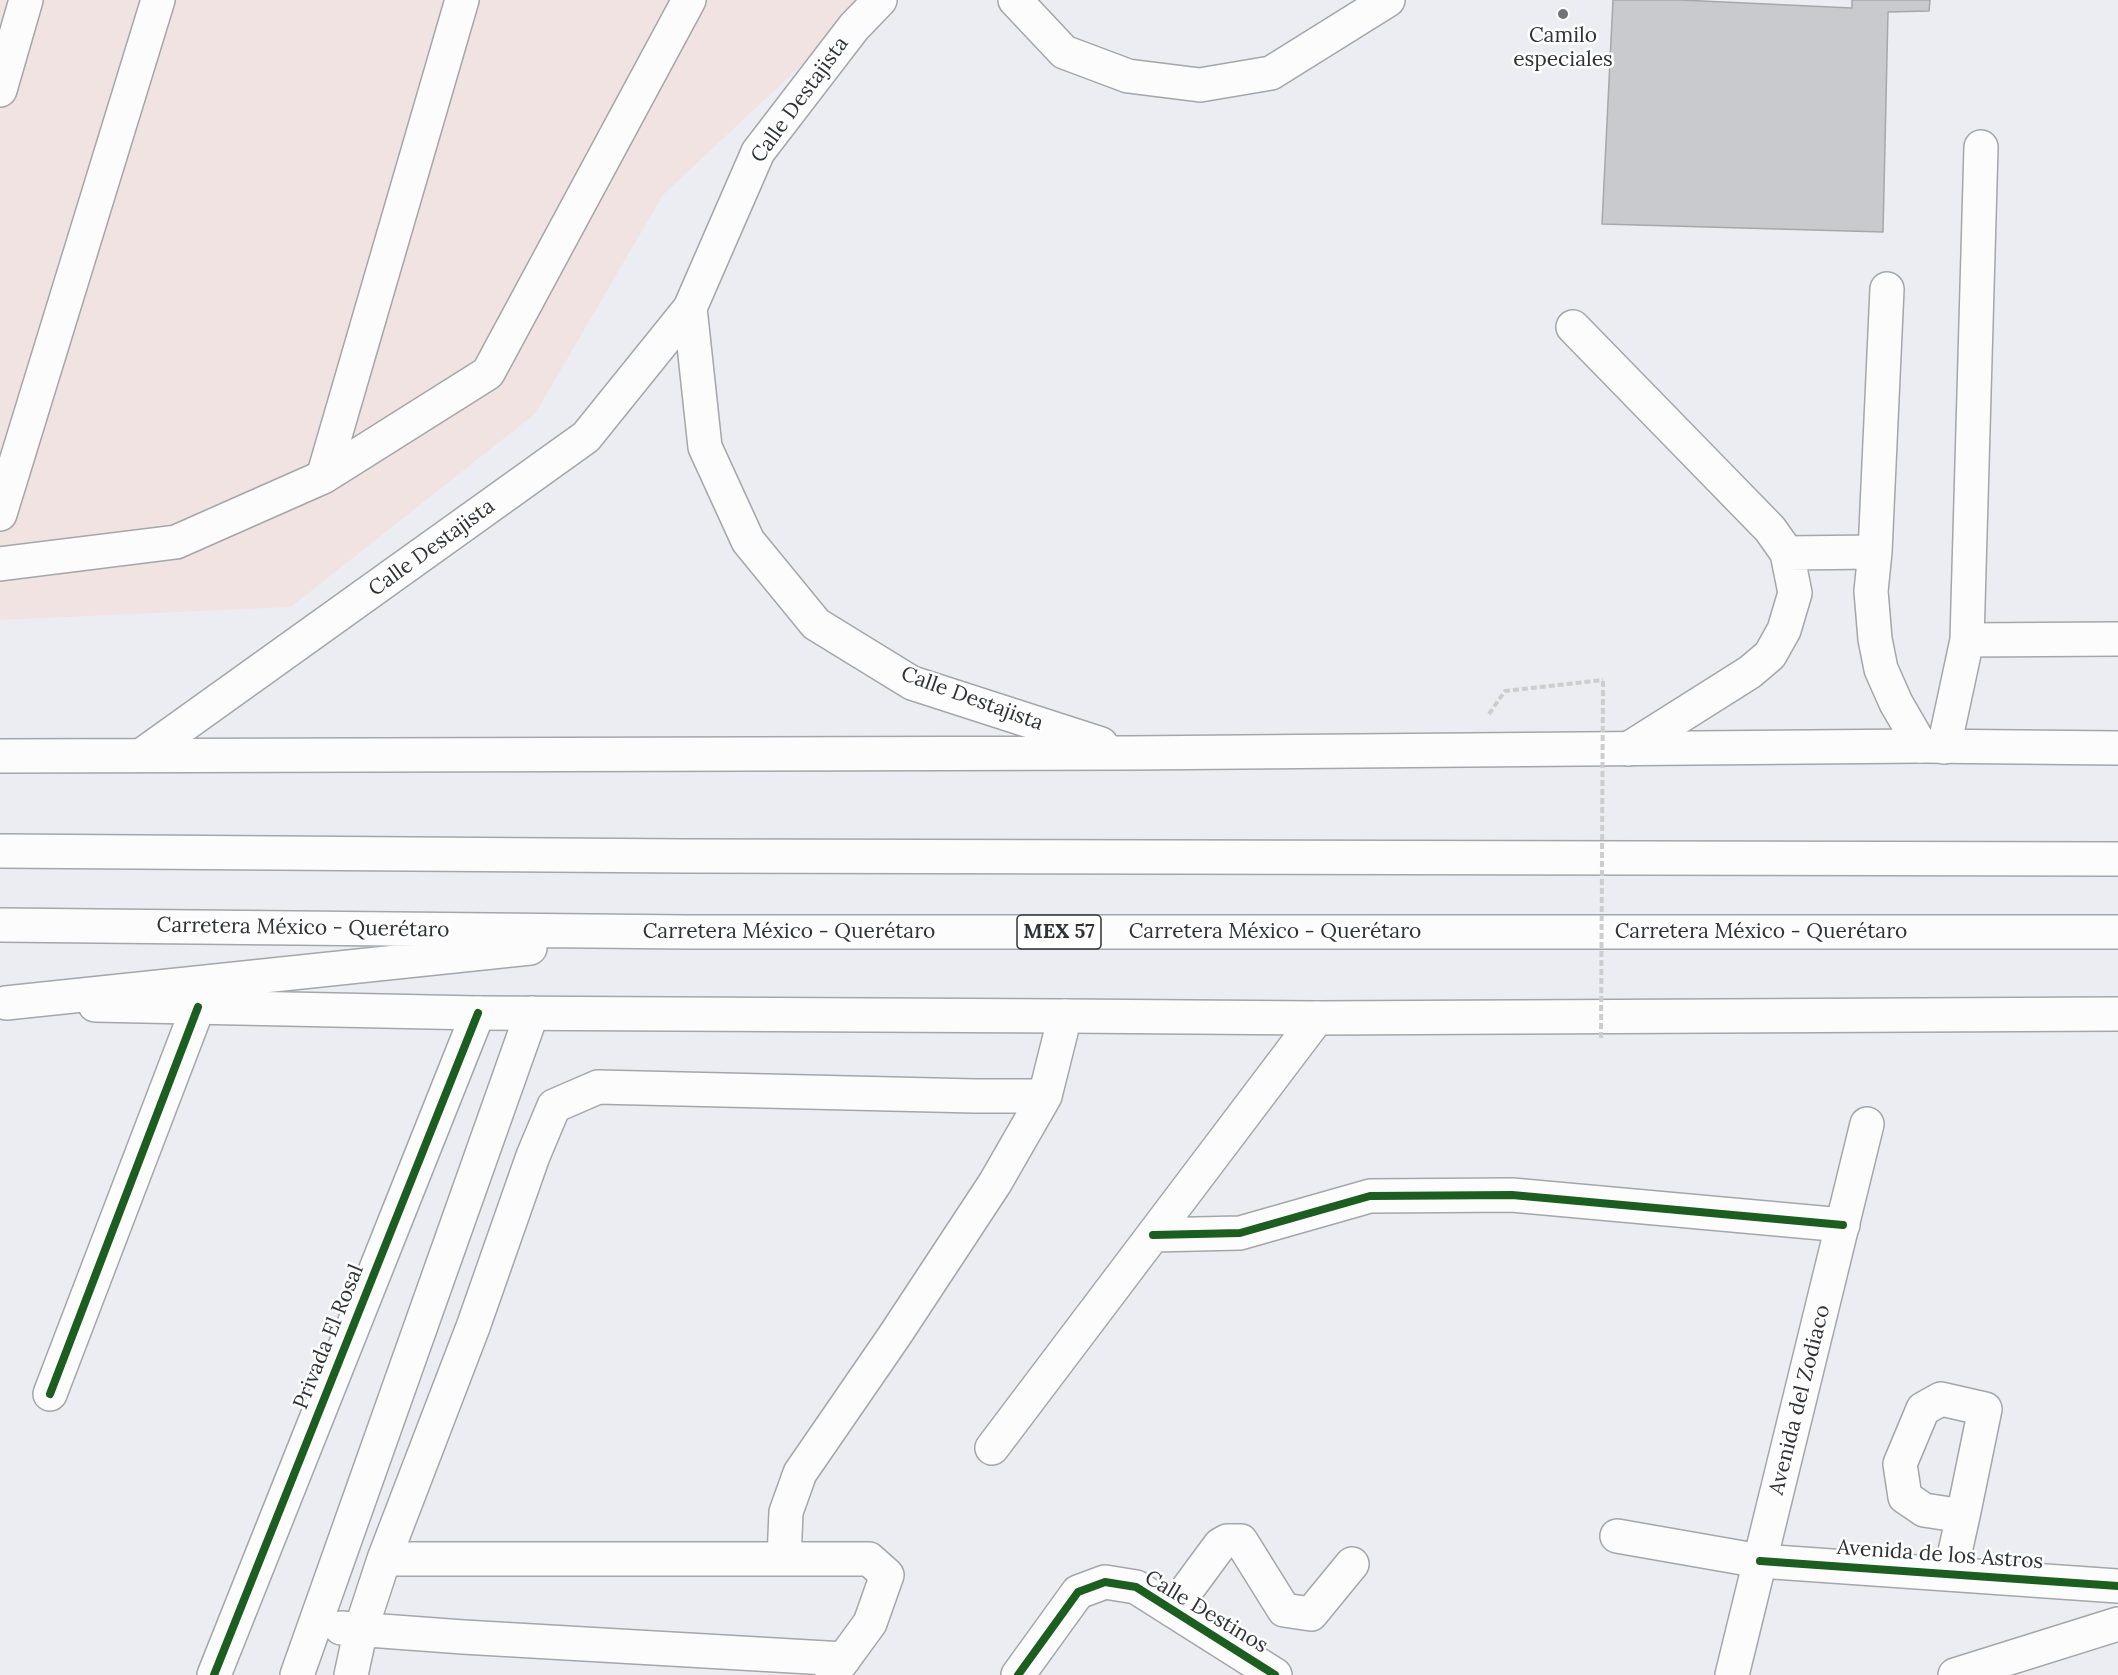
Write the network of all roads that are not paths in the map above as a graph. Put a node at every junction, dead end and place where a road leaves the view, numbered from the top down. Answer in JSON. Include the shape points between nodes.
{"nodes":[{"id":1,"x":26,"y":0,"type":"edge"},
{"id":2,"x":158,"y":0,"type":"edge"},
{"id":3,"x":462,"y":0,"type":"edge"},
{"id":4,"x":689,"y":0,"type":"edge"},
{"id":5,"x":880,"y":0,"type":"edge"},
{"id":6,"x":1016,"y":0,"type":"edge"},
{"id":7,"x":1388,"y":0,"type":"edge"},
{"id":8,"x":0,"y":90,"type":"edge"},
{"id":9,"x":1981,"y":147,"type":"dead end"},
{"id":10,"x":1887,"y":289,"type":"dead end"},
{"id":11,"x":690,"y":308,"type":"junction"},
{"id":12,"x":1573,"y":327,"type":"dead end"},
{"id":13,"x":323,"y":477,"type":"junction"},
{"id":14,"x":0,"y":514,"type":"edge"},
{"id":15,"x":1875,"y":552,"type":"junction"},
{"id":16,"x":1787,"y":553,"type":"junction"},
{"id":17,"x":0,"y":564,"type":"edge"},
{"id":18,"x":2118,"y":639,"type":"edge"},
{"id":19,"x":1967,"y":640,"type":"junction"},
{"id":20,"x":1933,"y":746,"type":"junction"},
{"id":21,"x":2118,"y":748,"type":"edge"},
{"id":22,"x":1628,"y":749,"type":"junction"},
{"id":23,"x":1129,"y":753,"type":"junction"},
{"id":24,"x":142,"y":755,"type":"junction"},
{"id":25,"x":0,"y":756,"type":"edge"},
{"id":26,"x":0,"y":851,"type":"edge"},
{"id":27,"x":2118,"y":859,"type":"edge"},
{"id":28,"x":0,"y":925,"type":"edge"},
{"id":29,"x":688,"y":932,"type":"junction"},
{"id":30,"x":2118,"y":932,"type":"edge"},
{"id":31,"x":3,"y":1003,"type":"edge"},
{"id":32,"x":198,"y":1007,"type":"junction"},
{"id":33,"x":478,"y":1013,"type":"junction"},
{"id":34,"x":532,"y":1013,"type":"junction"},
{"id":35,"x":2118,"y":1014,"type":"edge"},
{"id":36,"x":1065,"y":1017,"type":"junction"},
{"id":37,"x":1317,"y":1018,"type":"junction"},
{"id":38,"x":1045,"y":1096,"type":"junction"},
{"id":39,"x":1868,"y":1124,"type":"dead end"},
{"id":40,"x":1843,"y":1225,"type":"junction"},
{"id":41,"x":1153,"y":1235,"type":"junction"},
{"id":42,"x":51,"y":1394,"type":"dead end"},
{"id":43,"x":992,"y":1448,"type":"dead end"},
{"id":44,"x":1963,"y":1516,"type":"dead end"},
{"id":45,"x":1617,"y":1536,"type":"dead end"},
{"id":46,"x":784,"y":1558,"type":"junction"},
{"id":47,"x":384,"y":1559,"type":"junction"},
{"id":48,"x":1760,"y":1561,"type":"junction"},
{"id":49,"x":1352,"y":1564,"type":"dead end"},
{"id":50,"x":1950,"y":1574,"type":"junction"},
{"id":51,"x":2118,"y":1586,"type":"edge"},
{"id":52,"x":1172,"y":1610,"type":"junction"},
{"id":53,"x":2118,"y":1624,"type":"edge"},
{"id":54,"x":315,"y":1626,"type":"junction"},
{"id":55,"x":361,"y":1629,"type":"junction"},
{"id":56,"x":838,"y":1667,"type":"edge"},
{"id":57,"x":214,"y":1675,"type":"edge"},
{"id":58,"x":297,"y":1675,"type":"edge"},
{"id":59,"x":351,"y":1675,"type":"edge"},
{"id":60,"x":1018,"y":1675,"type":"edge"},
{"id":61,"x":1275,"y":1675,"type":"edge"},
{"id":62,"x":1732,"y":1675,"type":"edge"},
{"id":63,"x":1955,"y":1675,"type":"edge"}],
"edges":[{"from":1,"to":8,"type":"main road"},
{"from":2,"to":14,"type":"main road"},
{"from":3,"to":13,"type":"main road"},
{"from":4,"to":13,"type":"main road","via":[[488,373]]},
{"from":5,"to":11,"type":"main road","name":"Calle Destajista","via":[[854,27],[758,152]]},
{"from":6,"to":7,"type":"main road","via":[[1064,52],[1128,76],[1200,85],[1270,74]]},
{"from":9,"to":19,"type":"main road"},
{"from":10,"to":15,"type":"main road"},
{"from":11,"to":23,"type":"main road","name":"Calle Destajista","via":[[705,447],[748,541],[816,624],[912,682]]},
{"from":11,"to":24,"type":"main road","name":"Calle Destajista","via":[[586,437]]},
{"from":12,"to":16,"type":"main road","via":[[1770,529]]},
{"from":13,"to":17,"type":"main road","via":[[176,542]]},
{"from":15,"to":16,"type":"main road"},
{"from":15,"to":20,"type":"main road","via":[[1871,591],[1881,669],[1896,703]]},
{"from":16,"to":22,"type":"main road","via":[[1795,593],[1784,630],[1770,656]]},
{"from":18,"to":19,"type":"main road"},
{"from":19,"to":20,"type":"main road"},
{"from":20,"to":21,"type":"main road"},
{"from":20,"to":22,"type":"main road"},
{"from":22,"to":23,"type":"main road"},
{"from":23,"to":24,"type":"main road"},
{"from":24,"to":25,"type":"main road"},
{"from":26,"to":27,"type":"main road"},
{"from":28,"to":29,"type":"main road","name":"Carretera México - Querétaro","number":"MEX 57"},
{"from":29,"to":30,"type":"main road","name":"Carretera México - Querétaro","number":"MEX 57"},
{"from":29,"to":31,"type":"main road"},
{"from":31,"to":32,"type":"main road"},
{"from":32,"to":33,"type":"main road"},
{"from":32,"to":42,"type":"main road"},
{"from":33,"to":34,"type":"main road"},
{"from":33,"to":57,"type":"main road","name":"Privada El Rosal"},
{"from":34,"to":36,"type":"main road"},
{"from":34,"to":54,"type":"main road"},
{"from":35,"to":37,"type":"main road"},
{"from":36,"to":37,"type":"main road"},
{"from":36,"to":38,"type":"main road"},
{"from":37,"to":41,"type":"main road"},
{"from":38,"to":46,"type":"main road","via":[[995,1183],[800,1473],[786,1512]]},
{"from":38,"to":47,"type":"main road","via":[[598,1088],[554,1106]]},
{"from":39,"to":40,"type":"main road","name":"Avenida del Zodiaco"},
{"from":40,"to":41,"type":"main road","via":[[1512,1194],[1370,1196],[1240,1233]]},
{"from":40,"to":48,"type":"main road","name":"Avenida del Zodiaco"},
{"from":41,"to":43,"type":"main road"},
{"from":44,"to":50,"type":"main road"},
{"from":45,"to":48,"type":"main road","name":"Avenida de los Astros"},
{"from":46,"to":47,"type":"main road"},
{"from":46,"to":56,"type":"main road","via":[[869,1559],[887,1575],[870,1623]]},
{"from":47,"to":55,"type":"main road"},
{"from":48,"to":50,"type":"main road","name":"Avenida de los Astros"},
{"from":48,"to":62,"type":"main road","name":"Avenida del Zodiaco"},
{"from":49,"to":52,"type":"main road","via":[[1311,1614],[1284,1610],[1241,1541],[1227,1541]]},
{"from":50,"to":51,"type":"main road","name":"Avenida de los Astros"},
{"from":52,"to":60,"type":"main road","name":"Calle Destinos","via":[[1136,1587],[1105,1582],[1078,1592]]},
{"from":52,"to":61,"type":"main road","name":"Calle Destinos"},
{"from":53,"to":63,"type":"main road"},
{"from":54,"to":55,"type":"main road"},
{"from":54,"to":58,"type":"main road"},
{"from":55,"to":56,"type":"main road"},
{"from":55,"to":59,"type":"main road"}]}
